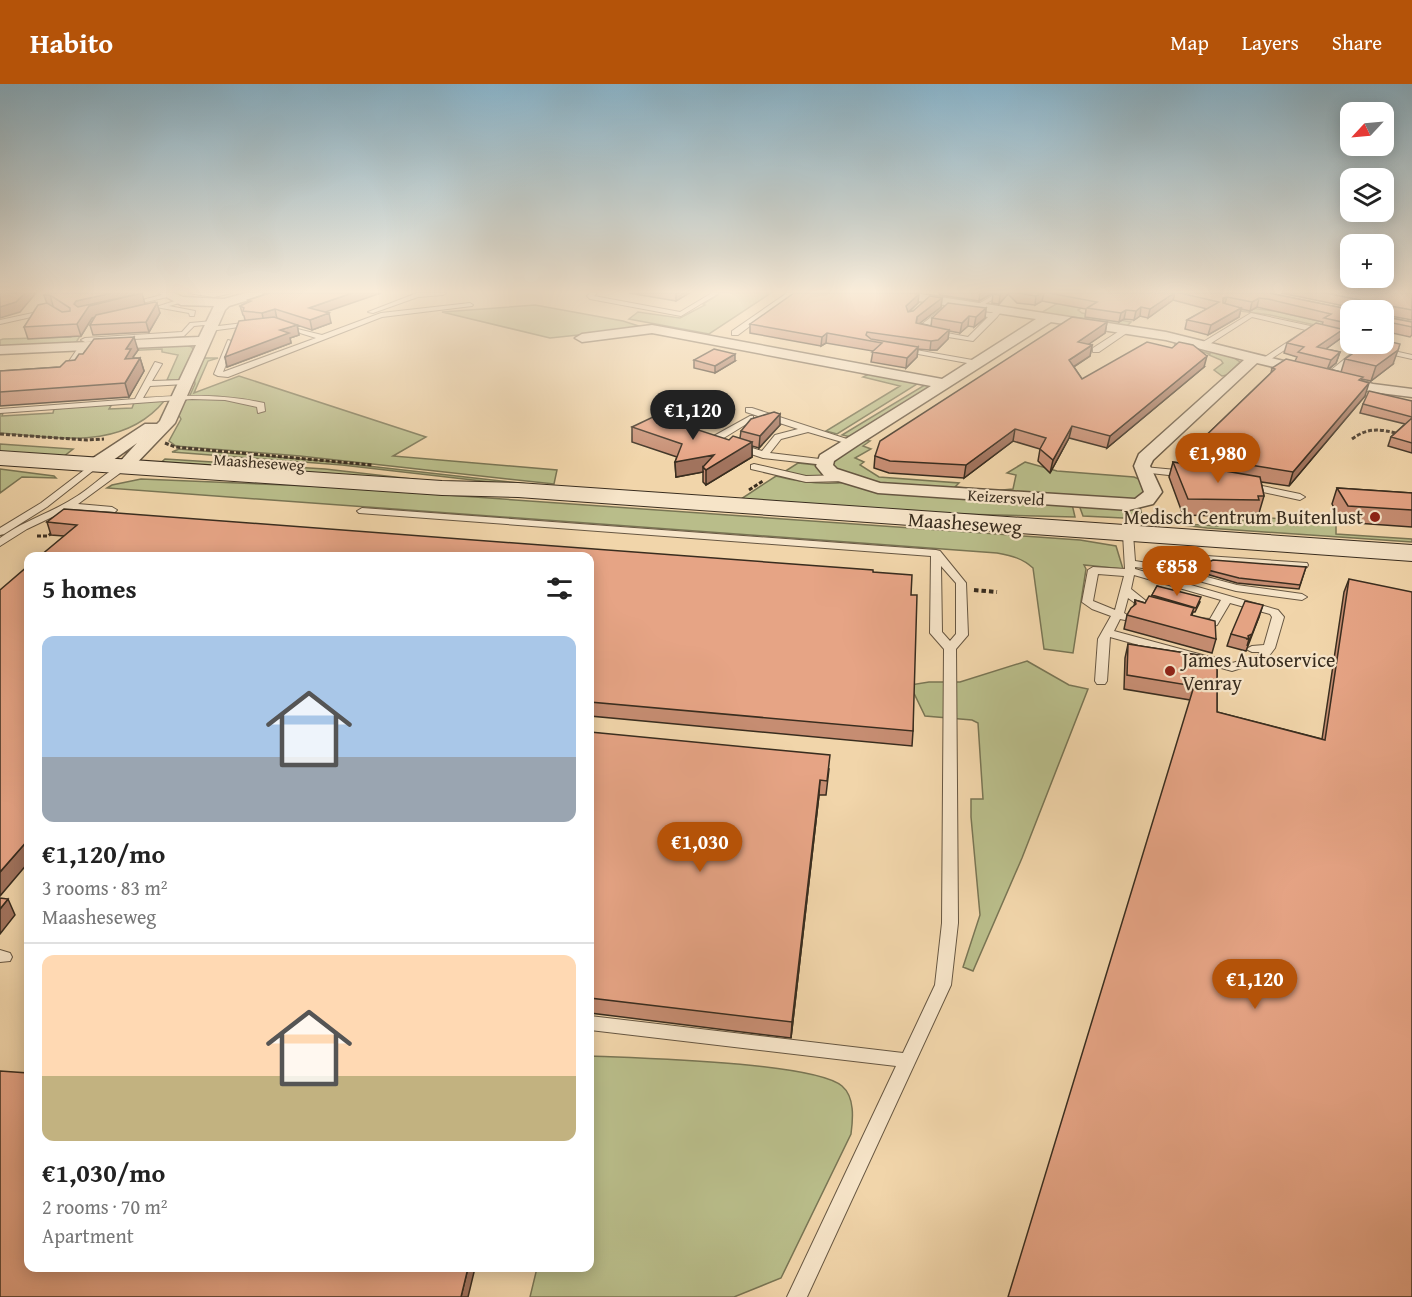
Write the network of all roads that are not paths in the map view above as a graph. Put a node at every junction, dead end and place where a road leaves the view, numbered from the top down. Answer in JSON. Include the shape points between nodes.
{"nodes":[{"id":1,"x":946,"y":349,"type":"edge"},
{"id":2,"x":80,"y":350,"type":"edge"},
{"id":3,"x":200,"y":350,"type":"edge"},
{"id":4,"x":228,"y":350,"type":"edge"},
{"id":5,"x":292,"y":350,"type":"edge"},
{"id":6,"x":762,"y":350,"type":"edge"},
{"id":7,"x":903,"y":350,"type":"edge"},
{"id":8,"x":999,"y":350,"type":"edge"},
{"id":9,"x":1221,"y":350,"type":"edge"},
{"id":10,"x":1276,"y":350,"type":"edge"},
{"id":11,"x":1362,"y":350,"type":"edge"},
{"id":12,"x":1381,"y":350,"type":"edge"},
{"id":13,"x":938,"y":356,"type":"junction"},
{"id":14,"x":1412,"y":357,"type":"edge"},
{"id":15,"x":1259,"y":359,"type":"junction"},
{"id":16,"x":978,"y":363,"type":"junction"},
{"id":17,"x":158,"y":364,"type":"dead end"},
{"id":18,"x":1328,"y":377,"type":"junction"},
{"id":19,"x":61,"y":378,"type":"edge"},
{"id":20,"x":185,"y":382,"type":"junction"},
{"id":21,"x":147,"y":384,"type":"junction"},
{"id":22,"x":946,"y":384,"type":"junction"},
{"id":23,"x":1412,"y":393,"type":"edge"},
{"id":24,"x":177,"y":399,"type":"junction"},
{"id":25,"x":138,"y":400,"type":"junction"},
{"id":26,"x":0,"y":411,"type":"edge"},
{"id":27,"x":261,"y":411,"type":"dead end"},
{"id":28,"x":808,"y":429,"type":"junction"},
{"id":29,"x":0,"y":441,"type":"edge"},
{"id":30,"x":852,"y":442,"type":"junction"},
{"id":31,"x":131,"y":450,"type":"junction"},
{"id":32,"x":763,"y":455,"type":"junction"},
{"id":33,"x":0,"y":458,"type":"edge"},
{"id":34,"x":825,"y":462,"type":"junction"},
{"id":35,"x":96,"y":464,"type":"junction"},
{"id":36,"x":754,"y":467,"type":"dead end"},
{"id":37,"x":1144,"y":470,"type":"junction"},
{"id":38,"x":1193,"y":475,"type":"edge"},
{"id":39,"x":846,"y":478,"type":"junction"},
{"id":40,"x":1236,"y":484,"type":"edge"},
{"id":41,"x":1300,"y":497,"type":"dead end"},
{"id":42,"x":44,"y":505,"type":"junction"},
{"id":43,"x":67,"y":506,"type":"junction"},
{"id":44,"x":112,"y":510,"type":"edge"},
{"id":45,"x":362,"y":511,"type":"dead end"},
{"id":46,"x":0,"y":520,"type":"edge"},
{"id":47,"x":16,"y":521,"type":"junction"},
{"id":48,"x":30,"y":522,"type":"junction"},
{"id":49,"x":0,"y":533,"type":"edge"},
{"id":50,"x":1128,"y":534,"type":"junction"},
{"id":51,"x":0,"y":543,"type":"edge"},
{"id":52,"x":936,"y":553,"type":"junction"},
{"id":53,"x":1412,"y":553,"type":"edge"},
{"id":54,"x":1304,"y":565,"type":"edge"},
{"id":55,"x":1129,"y":567,"type":"junction"},
{"id":56,"x":1168,"y":569,"type":"junction"},
{"id":57,"x":1125,"y":590,"type":"junction"},
{"id":58,"x":1302,"y":597,"type":"dead end"},
{"id":59,"x":1228,"y":598,"type":"junction"},
{"id":60,"x":1162,"y":608,"type":"edge"},
{"id":61,"x":1122,"y":615,"type":"junction"},
{"id":62,"x":1193,"y":617,"type":"edge"},
{"id":63,"x":1107,"y":633,"type":"junction"},
{"id":64,"x":950,"y":648,"type":"junction"},
{"id":65,"x":1269,"y":648,"type":"junction"},
{"id":66,"x":1252,"y":650,"type":"dead end"},
{"id":67,"x":1101,"y":681,"type":"dead end"},
{"id":68,"x":594,"y":1023,"type":"edge"},
{"id":69,"x":906,"y":1060,"type":"junction"},
{"id":70,"x":797,"y":1297,"type":"edge"}],
"edges":[{"from":1,"to":13,"type":"lane"},
{"from":2,"to":19,"type":"lane"},
{"from":3,"to":20,"type":"street"},
{"from":4,"to":5,"type":"lane","via":[[218,374],[225,375]]},
{"from":6,"to":22,"type":"street"},
{"from":7,"to":13,"type":"lane"},
{"from":8,"to":16,"type":"street"},
{"from":9,"to":15,"type":"street"},
{"from":10,"to":15,"type":"lane"},
{"from":11,"to":18,"type":"lane"},
{"from":12,"to":14,"type":"lane"},
{"from":13,"to":16,"type":"lane"},
{"from":15,"to":18,"type":"street"},
{"from":15,"to":37,"type":"street","via":[[1145,458]]},
{"from":16,"to":22,"type":"street"},
{"from":17,"to":21,"type":"lane"},
{"from":18,"to":23,"type":"street"},
{"from":20,"to":21,"type":"lane"},
{"from":20,"to":24,"type":"street"},
{"from":21,"to":25,"type":"lane"},
{"from":22,"to":30,"type":"street"},
{"from":24,"to":25,"type":"lane"},
{"from":24,"to":27,"type":"lane","via":[[243,400],[261,405]]},
{"from":24,"to":31,"type":"street"},
{"from":25,"to":26,"type":"lane"},
{"from":28,"to":30,"type":"lane"},
{"from":28,"to":32,"type":"lane","via":[[778,437]]},
{"from":28,"to":32,"type":"lane","via":[[750,414],[715,439]]},
{"from":29,"to":31,"type":"main road","name":"Maasheseweg"},
{"from":30,"to":34,"type":"street"},
{"from":31,"to":35,"type":"main road","name":"Maasheseweg"},
{"from":31,"to":43,"type":"lane","via":[[98,488]]},
{"from":31,"to":50,"type":"main road","name":"Maasheseweg","via":[[442,488],[518,490]]},
{"from":32,"to":34,"type":"lane"},
{"from":33,"to":35,"type":"main road","name":"Maasheseweg"},
{"from":34,"to":39,"type":"street","name":"Keizersveld","via":[[831,473]]},
{"from":35,"to":42,"type":"lane"},
{"from":36,"to":39,"type":"lane","via":[[806,479]]},
{"from":37,"to":38,"type":"lane"},
{"from":37,"to":39,"type":"street","name":"Keizersveld","via":[[1152,496],[1129,505],[878,488]]},
{"from":40,"to":41,"type":"lane"},
{"from":42,"to":43,"type":"lane"},
{"from":42,"to":47,"type":"lane"},
{"from":43,"to":44,"type":"lane"},
{"from":43,"to":48,"type":"lane"},
{"from":45,"to":52,"type":"lane"},
{"from":46,"to":47,"type":"lane"},
{"from":47,"to":48,"type":"lane"},
{"from":47,"to":49,"type":"lane"},
{"from":48,"to":51,"type":"lane"},
{"from":50,"to":53,"type":"main road","name":"Maasheseweg"},
{"from":50,"to":55,"type":"lane"},
{"from":52,"to":64,"type":"lane","via":[[936,633]]},
{"from":52,"to":64,"type":"lane","via":[[961,584],[962,635]]},
{"from":54,"to":56,"type":"lane","via":[[1192,558]]},
{"from":55,"to":56,"type":"lane"},
{"from":55,"to":57,"type":"lane"},
{"from":55,"to":59,"type":"lane"},
{"from":55,"to":61,"type":"lane","via":[[1121,573],[1093,570],[1087,602]]},
{"from":56,"to":58,"type":"lane","via":[[1236,588]]},
{"from":57,"to":60,"type":"lane","via":[[1142,603]]},
{"from":57,"to":61,"type":"lane"},
{"from":59,"to":62,"type":"lane","via":[[1213,623]]},
{"from":59,"to":65,"type":"lane","via":[[1274,612],[1278,617]]},
{"from":61,"to":63,"type":"lane"},
{"from":63,"to":65,"type":"lane","via":[[1232,667],[1262,658]]},
{"from":63,"to":67,"type":"lane"},
{"from":64,"to":69,"type":"lane","via":[[951,922],[943,985]]},
{"from":65,"to":66,"type":"lane"},
{"from":68,"to":69,"type":"lane"},
{"from":69,"to":70,"type":"lane"}]}
